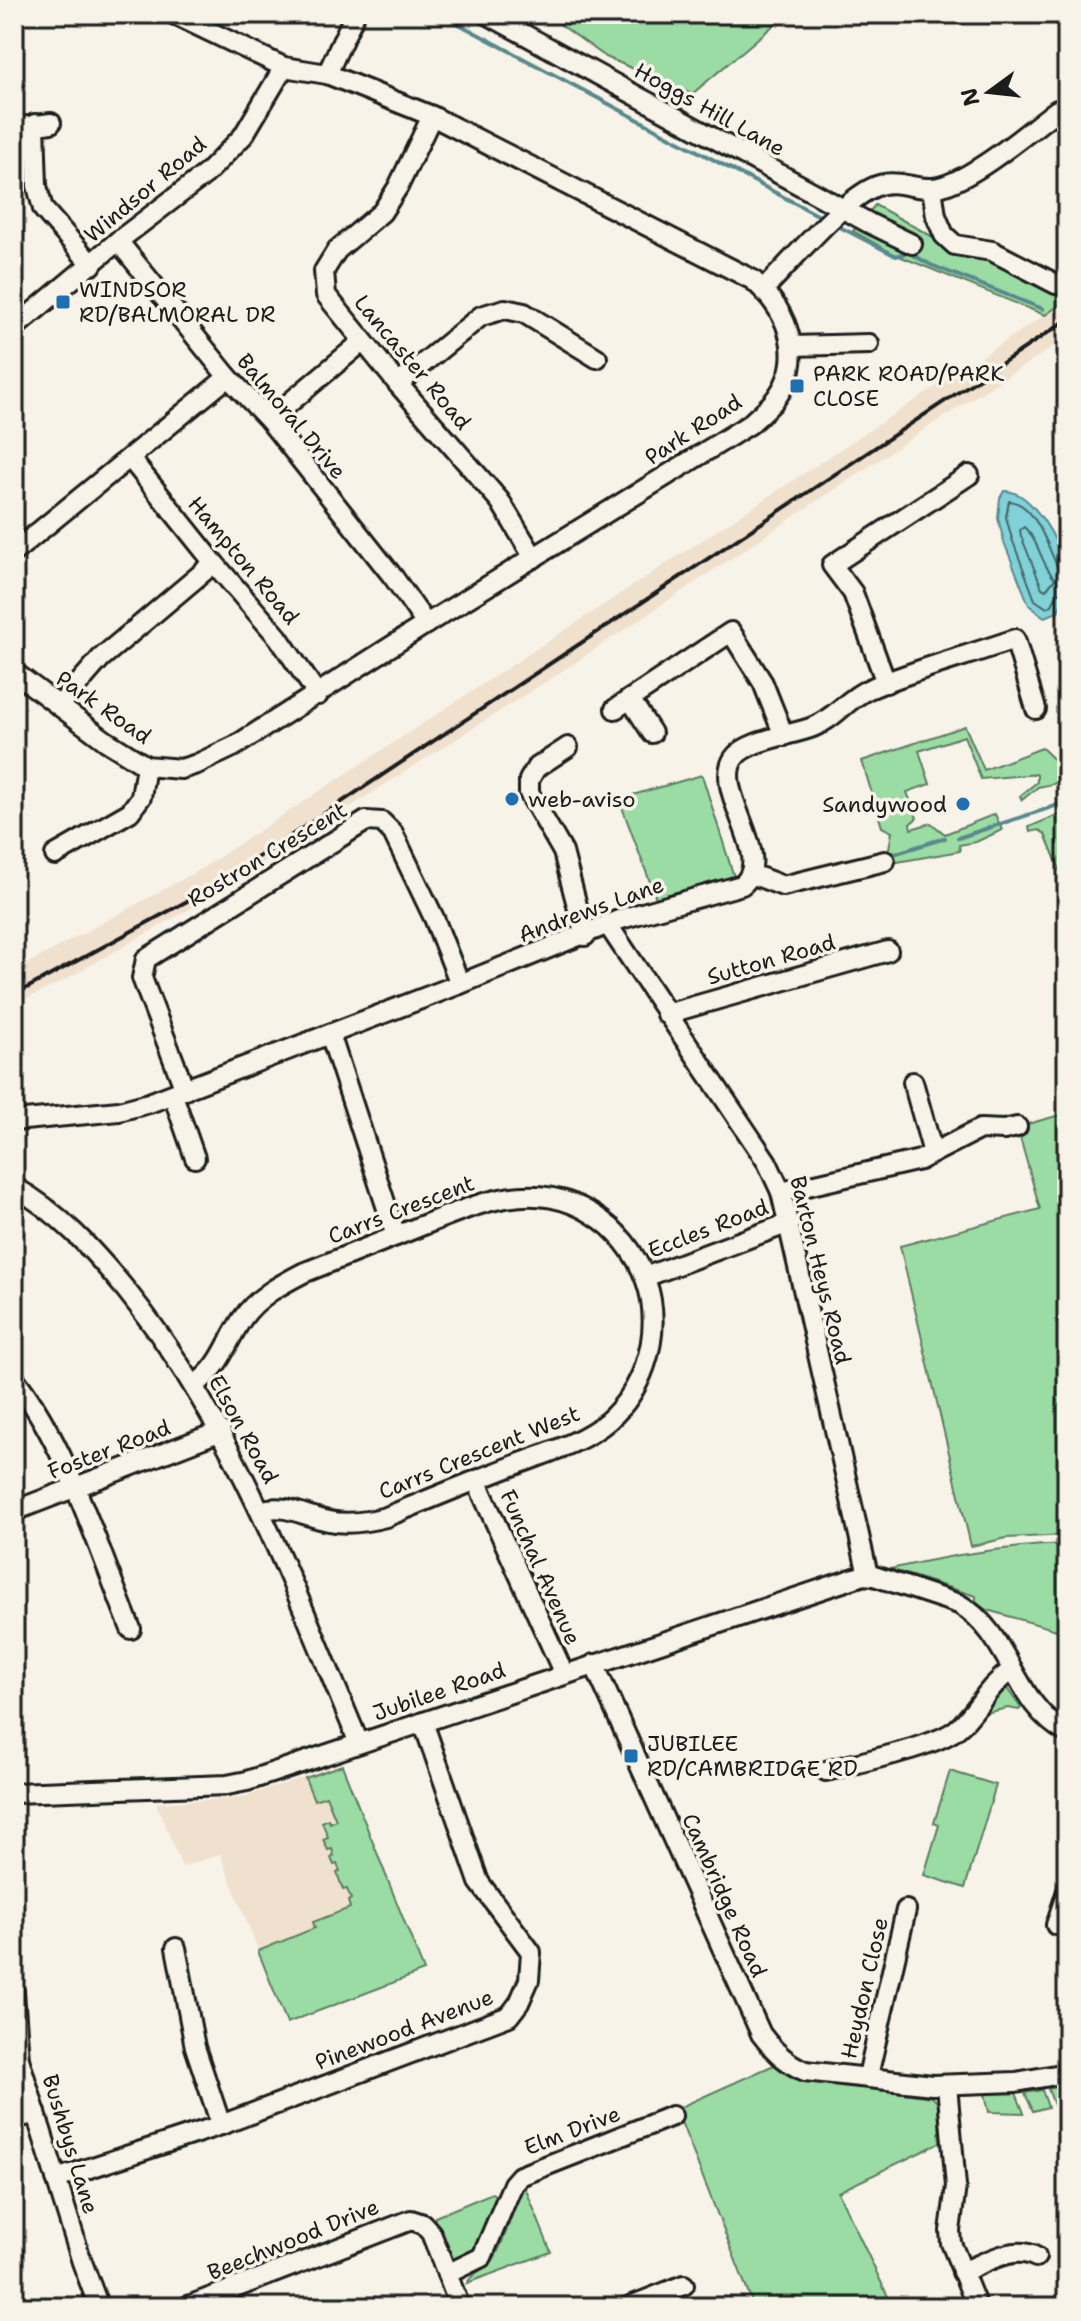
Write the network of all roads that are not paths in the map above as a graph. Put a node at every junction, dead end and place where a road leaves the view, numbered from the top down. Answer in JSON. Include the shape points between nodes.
{"nodes":[{"id":1,"x":173,"y":14,"type":"edge"},
{"id":2,"x":355,"y":14,"type":"edge"},
{"id":3,"x":487,"y":14,"type":"edge"},
{"id":4,"x":284,"y":67,"type":"junction"},
{"id":5,"x":327,"y":74,"type":"junction"},
{"id":6,"x":432,"y":116,"type":"junction"},
{"id":7,"x":1062,"y":117,"type":"edge"},
{"id":8,"x":36,"y":125,"type":"dead end"},
{"id":9,"x":932,"y":188,"type":"junction"},
{"id":10,"x":843,"y":209,"type":"junction"},
{"id":11,"x":118,"y":241,"type":"junction"},
{"id":12,"x":912,"y":244,"type":"dead end"},
{"id":13,"x":92,"y":265,"type":"junction"},
{"id":14,"x":1056,"y":284,"type":"dead end"},
{"id":15,"x":764,"y":289,"type":"junction"},
{"id":16,"x":14,"y":328,"type":"edge"},
{"id":17,"x":362,"y":342,"type":"junction"},
{"id":18,"x":869,"y":343,"type":"dead end"},
{"id":19,"x":792,"y":346,"type":"junction"},
{"id":20,"x":598,"y":359,"type":"dead end"},
{"id":21,"x":228,"y":377,"type":"junction"},
{"id":22,"x":398,"y":384,"type":"junction"},
{"id":23,"x":269,"y":420,"type":"junction"},
{"id":24,"x":130,"y":458,"type":"junction"},
{"id":25,"x":969,"y":475,"type":"dead end"},
{"id":26,"x":14,"y":552,"type":"edge"},
{"id":27,"x":534,"y":558,"type":"junction"},
{"id":28,"x":214,"y":563,"type":"junction"},
{"id":29,"x":426,"y":624,"type":"junction"},
{"id":30,"x":14,"y":672,"type":"edge"},
{"id":31,"x":886,"y":683,"type":"junction"},
{"id":32,"x":318,"y":695,"type":"junction"},
{"id":33,"x":59,"y":706,"type":"junction"},
{"id":34,"x":1036,"y":709,"type":"dead end"},
{"id":35,"x":652,"y":733,"type":"dead end"},
{"id":36,"x":784,"y":736,"type":"junction"},
{"id":37,"x":568,"y":747,"type":"dead end"},
{"id":38,"x":146,"y":766,"type":"junction"},
{"id":39,"x":55,"y":855,"type":"dead end"},
{"id":40,"x":885,"y":861,"type":"dead end"},
{"id":41,"x":751,"y":874,"type":"junction"},
{"id":42,"x":608,"y":925,"type":"junction"},
{"id":43,"x":585,"y":936,"type":"junction"},
{"id":44,"x":888,"y":951,"type":"dead end"},
{"id":45,"x":460,"y":984,"type":"junction"},
{"id":46,"x":666,"y":1014,"type":"junction"},
{"id":47,"x":330,"y":1034,"type":"junction"},
{"id":48,"x":913,"y":1082,"type":"dead end"},
{"id":49,"x":179,"y":1092,"type":"junction"},
{"id":50,"x":14,"y":1113,"type":"edge"},
{"id":51,"x":14,"y":1121,"type":"edge"},
{"id":52,"x":1017,"y":1127,"type":"dead end"},
{"id":53,"x":933,"y":1153,"type":"junction"},
{"id":54,"x":195,"y":1158,"type":"dead end"},
{"id":55,"x":14,"y":1187,"type":"edge"},
{"id":56,"x":781,"y":1192,"type":"junction"},
{"id":57,"x":789,"y":1223,"type":"junction"},
{"id":58,"x":396,"y":1236,"type":"junction"},
{"id":59,"x":645,"y":1277,"type":"junction"},
{"id":60,"x":14,"y":1378,"type":"edge"},
{"id":61,"x":194,"y":1386,"type":"junction"},
{"id":62,"x":221,"y":1431,"type":"junction"},
{"id":63,"x":476,"y":1480,"type":"junction"},
{"id":64,"x":74,"y":1488,"type":"junction"},
{"id":65,"x":14,"y":1511,"type":"edge"},
{"id":66,"x":261,"y":1511,"type":"junction"},
{"id":67,"x":868,"y":1575,"type":"junction"},
{"id":68,"x":131,"y":1629,"type":"dead end"},
{"id":69,"x":594,"y":1664,"type":"junction"},
{"id":70,"x":1012,"y":1670,"type":"junction"},
{"id":71,"x":564,"y":1674,"type":"junction"},
{"id":72,"x":423,"y":1722,"type":"junction"},
{"id":73,"x":1067,"y":1733,"type":"edge"},
{"id":74,"x":359,"y":1743,"type":"junction"},
{"id":75,"x":826,"y":1771,"type":"dead end"},
{"id":76,"x":14,"y":1793,"type":"edge"},
{"id":77,"x":1067,"y":1891,"type":"edge"},
{"id":78,"x":906,"y":1910,"type":"dead end"},
{"id":79,"x":1056,"y":1925,"type":"dead end"},
{"id":80,"x":176,"y":1948,"type":"dead end"},
{"id":81,"x":14,"y":1992,"type":"edge"},
{"id":82,"x":1067,"y":2073,"type":"edge"},
{"id":83,"x":868,"y":2076,"type":"junction"},
{"id":84,"x":947,"y":2085,"type":"junction"},
{"id":85,"x":36,"y":2113,"type":"junction"},
{"id":86,"x":672,"y":2116,"type":"dead end"},
{"id":87,"x":14,"y":2119,"type":"edge"},
{"id":88,"x":221,"y":2125,"type":"junction"},
{"id":89,"x":56,"y":2179,"type":"junction"},
{"id":90,"x":1036,"y":2257,"type":"dead end"},
{"id":91,"x":962,"y":2272,"type":"junction"},
{"id":92,"x":447,"y":2274,"type":"junction"},
{"id":93,"x":684,"y":2285,"type":"dead end"},
{"id":94,"x":99,"y":2307,"type":"edge"},
{"id":95,"x":186,"y":2307,"type":"edge"},
{"id":96,"x":460,"y":2307,"type":"edge"},
{"id":97,"x":628,"y":2307,"type":"edge"},
{"id":98,"x":977,"y":2307,"type":"edge"}],
"edges":[{"from":1,"to":4,"type":"street"},
{"from":2,"to":5,"type":"street"},
{"from":3,"to":10,"type":"street","name":"Hoggs Hill Lane"},
{"from":4,"to":5,"type":"street"},
{"from":4,"to":11,"type":"street","name":"Windsor Road","via":[[243,136],[207,173]]},
{"from":5,"to":6,"type":"street"},
{"from":6,"to":15,"type":"street"},
{"from":6,"to":17,"type":"street","name":"Lancaster Road","via":[[382,212],[337,250],[324,271],[326,295]]},
{"from":7,"to":9,"type":"street","via":[[965,177]]},
{"from":8,"to":13,"type":"street","via":[[37,186],[43,209]]},
{"from":9,"to":10,"type":"street","via":[[884,184]]},
{"from":9,"to":14,"type":"street","via":[[936,216],[955,245],[992,251]]},
{"from":10,"to":12,"type":"street","name":"Hoggs Hill Lane"},
{"from":10,"to":15,"type":"street"},
{"from":11,"to":13,"type":"street","name":"Windsor Road"},
{"from":11,"to":21,"type":"street","name":"Balmoral Drive"},
{"from":13,"to":16,"type":"street","name":"Windsor Road"},
{"from":15,"to":19,"type":"street","via":[[779,307]]},
{"from":17,"to":22,"type":"street","name":"Lancaster Road"},
{"from":17,"to":23,"type":"street"},
{"from":18,"to":19,"type":"street"},
{"from":19,"to":27,"type":"street","name":"Park Road","via":[[784,382],[773,402],[750,424]]},
{"from":20,"to":22,"type":"street","via":[[524,313],[505,309],[481,316]]},
{"from":21,"to":23,"type":"street","name":"Balmoral Drive"},
{"from":21,"to":24,"type":"street"},
{"from":22,"to":27,"type":"street","name":"Lancaster Road","via":[[500,501]]},
{"from":23,"to":29,"type":"street","name":"Balmoral Drive"},
{"from":24,"to":26,"type":"street"},
{"from":24,"to":28,"type":"street","name":"Hampton Road"},
{"from":25,"to":31,"type":"street","via":[[832,565],[853,593]]},
{"from":27,"to":29,"type":"street","name":"Park Road"},
{"from":28,"to":32,"type":"street","name":"Hampton Road","via":[[278,637]]},
{"from":28,"to":33,"type":"street","via":[[101,658]]},
{"from":29,"to":32,"type":"street","name":"Park Road"},
{"from":30,"to":33,"type":"street","name":"Park Road"},
{"from":31,"to":34,"type":"street","via":[[1015,639]]},
{"from":31,"to":36,"type":"street","via":[[856,696],[824,721]]},
{"from":32,"to":38,"type":"street","name":"Park Road","via":[[218,756],[181,769]]},
{"from":33,"to":38,"type":"street","name":"Park Road"},
{"from":35,"to":36,"type":"street","via":[[623,704],[731,632],[763,683]]},
{"from":36,"to":41,"type":"street","via":[[743,749],[729,770],[753,857]]},
{"from":37,"to":43,"type":"street","via":[[536,768],[529,793],[563,852]]},
{"from":38,"to":39,"type":"street","via":[[141,797],[130,812]]},
{"from":40,"to":41,"type":"street","via":[[783,886]]},
{"from":41,"to":42,"type":"street","name":"Andrews Lane","via":[[742,885]]},
{"from":42,"to":43,"type":"street","name":"Andrews Lane"},
{"from":42,"to":46,"type":"street","name":"Barton Heys Road"},
{"from":43,"to":45,"type":"street","name":"Andrews Lane"},
{"from":44,"to":46,"type":"street","name":"Sutton Road"},
{"from":45,"to":47,"type":"street","name":"Andrews Lane"},
{"from":45,"to":49,"type":"street","name":"Rostron Crescent","via":[[393,833],[382,822],[366,821],[146,959],[142,978]]},
{"from":46,"to":56,"type":"street","name":"Barton Heys Road","via":[[767,1162]]},
{"from":47,"to":49,"type":"street","name":"Andrews Lane"},
{"from":47,"to":58,"type":"street"},
{"from":48,"to":53,"type":"street"},
{"from":49,"to":51,"type":"street","name":"Andrews Lane","via":[[119,1111]]},
{"from":49,"to":54,"type":"street"},
{"from":50,"to":51,"type":"street"},
{"from":52,"to":53,"type":"street","via":[[980,1129]]},
{"from":53,"to":56,"type":"street"},
{"from":55,"to":61,"type":"street","name":"Elson Road","via":[[58,1218],[111,1271]]},
{"from":56,"to":57,"type":"street","name":"Barton Heys Road"},
{"from":57,"to":59,"type":"street","name":"Eccles Road"},
{"from":57,"to":67,"type":"street","name":"Barton Heys Road"},
{"from":58,"to":59,"type":"street","name":"Carrs Crescent","via":[[496,1198],[549,1198],[580,1208],[607,1225]]},
{"from":58,"to":61,"type":"street","name":"Carrs Crescent","via":[[303,1273],[256,1302],[220,1362]]},
{"from":59,"to":63,"type":"street","name":"Carrs Crescent West","via":[[652,1310],[651,1344],[641,1376],[623,1405],[580,1440]]},
{"from":60,"to":64,"type":"street"},
{"from":61,"to":62,"type":"street","name":"Elson Road"},
{"from":62,"to":64,"type":"street","name":"Foster Road"},
{"from":62,"to":66,"type":"street","name":"Elson Road"},
{"from":63,"to":66,"type":"street","name":"Carrs Crescent West","via":[[369,1522],[330,1522],[278,1507]]},
{"from":63,"to":71,"type":"street","name":"Funchal Avenue"},
{"from":64,"to":65,"type":"street","name":"Foster Road"},
{"from":64,"to":68,"type":"street"},
{"from":66,"to":74,"type":"street","name":"Elson Road"},
{"from":67,"to":69,"type":"street","name":"Jubilee Road"},
{"from":67,"to":70,"type":"street","via":[[971,1611],[989,1629]]},
{"from":69,"to":71,"type":"street","name":"Jubilee Road"},
{"from":69,"to":83,"type":"street","name":"Cambridge Road","via":[[761,2034],[774,2051],[805,2071]]},
{"from":70,"to":73,"type":"street","via":[[1039,1711]]},
{"from":70,"to":75,"type":"street","via":[[995,1681],[949,1735]]},
{"from":71,"to":72,"type":"street","name":"Jubilee Road"},
{"from":72,"to":74,"type":"street","name":"Jubilee Road"},
{"from":72,"to":88,"type":"street","name":"Pinewood Avenue","via":[[479,1882],[531,1952],[529,1980],[519,2003],[509,2016]]},
{"from":74,"to":76,"type":"street","name":"Jubilee Road","via":[[235,1784]]},
{"from":77,"to":79,"type":"street"},
{"from":78,"to":83,"type":"street","name":"Heydon Close"},
{"from":80,"to":88,"type":"street","via":[[195,2047]]},
{"from":81,"to":85,"type":"street","name":"Bushbys Lane","via":[[19,2059]]},
{"from":82,"to":84,"type":"street","name":"Cambridge Road"},
{"from":83,"to":84,"type":"street","name":"Cambridge Road"},
{"from":84,"to":91,"type":"street","via":[[956,2186],[950,2231]]},
{"from":85,"to":87,"type":"street"},
{"from":85,"to":89,"type":"street","name":"Bushbys Lane"},
{"from":86,"to":92,"type":"street","name":"Elm Drive","via":[[641,2135],[520,2176],[482,2257]]},
{"from":88,"to":89,"type":"street","name":"Pinewood Avenue"},
{"from":89,"to":94,"type":"street","name":"Bushbys Lane"},
{"from":90,"to":91,"type":"street","via":[[1008,2254]]},
{"from":91,"to":98,"type":"street"},
{"from":92,"to":95,"type":"street","name":"Beechwood Drive","via":[[427,2228],[405,2221]]},
{"from":92,"to":96,"type":"street","name":"Beechwood Drive"},
{"from":93,"to":97,"type":"street"}]}
